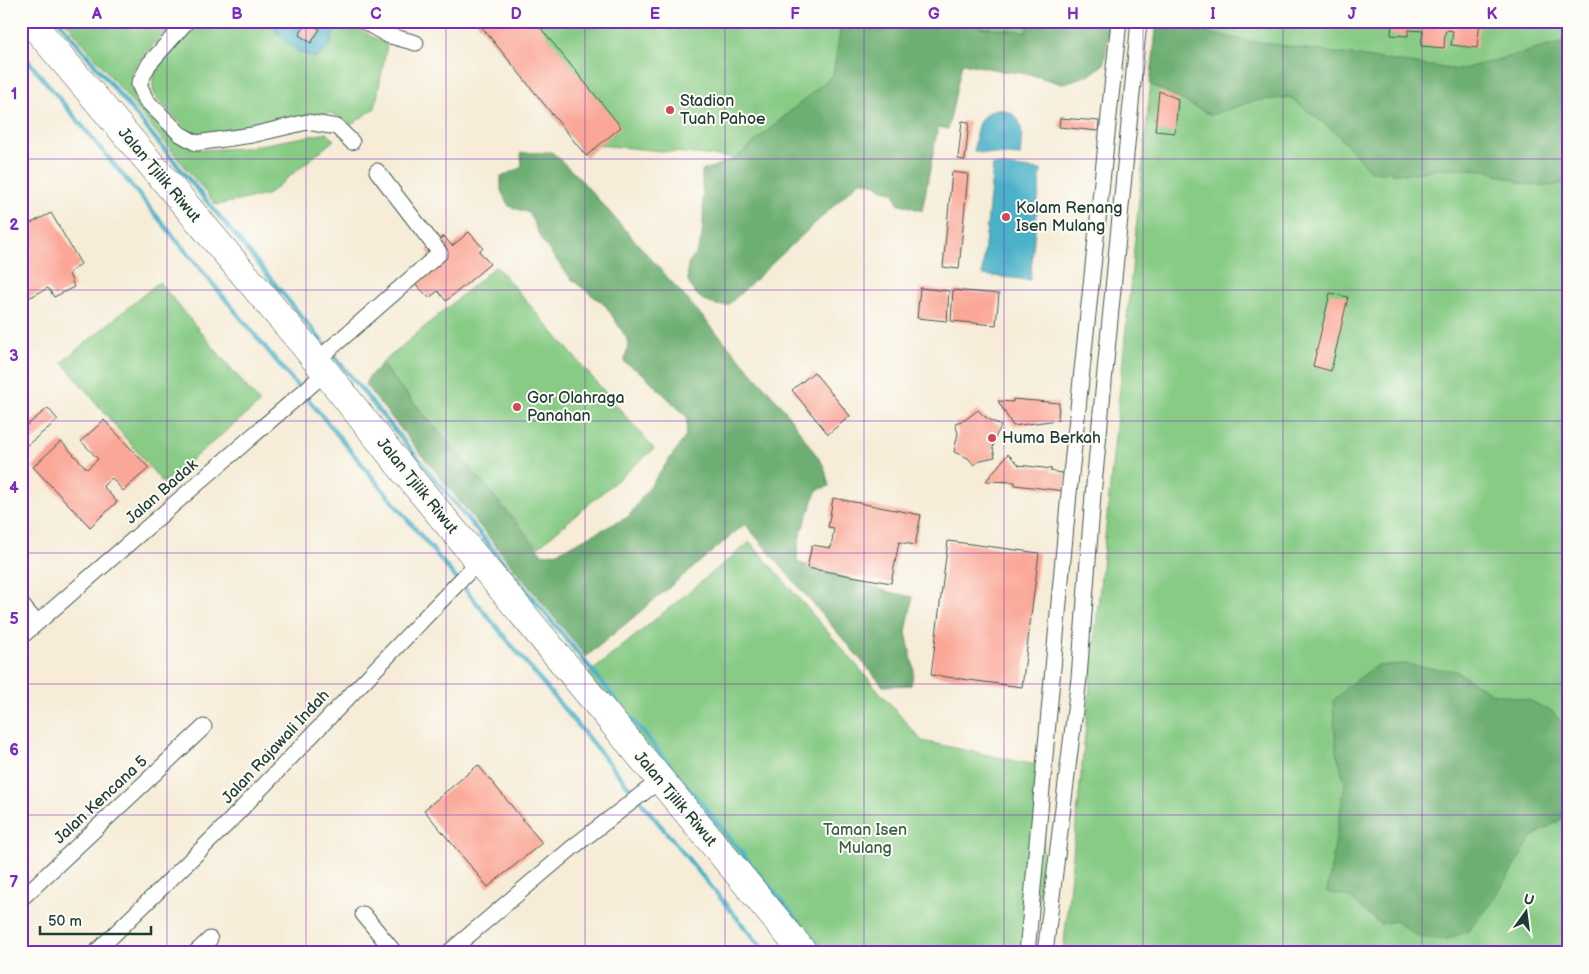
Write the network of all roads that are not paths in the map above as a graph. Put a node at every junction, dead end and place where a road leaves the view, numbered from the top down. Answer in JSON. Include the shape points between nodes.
{"nodes":[{"id":1,"x":30,"y":21,"type":"edge"},
{"id":2,"x":187,"y":21,"type":"edge"},
{"id":3,"x":363,"y":21,"type":"edge"},
{"id":4,"x":1119,"y":21,"type":"edge"},
{"id":5,"x":1139,"y":21,"type":"edge"},
{"id":6,"x":416,"y":43,"type":"dead end"},
{"id":7,"x":352,"y":142,"type":"dead end"},
{"id":8,"x":377,"y":171,"type":"dead end"},
{"id":9,"x":325,"y":360,"type":"junction"},
{"id":10,"x":479,"y":561,"type":"junction"},
{"id":11,"x":21,"y":604,"type":"edge"},
{"id":12,"x":37,"y":623,"type":"junction"},
{"id":13,"x":21,"y":637,"type":"edge"},
{"id":14,"x":204,"y":727,"type":"dead end"},
{"id":15,"x":660,"y":780,"type":"junction"},
{"id":16,"x":21,"y":899,"type":"edge"},
{"id":17,"x":363,"y":914,"type":"dead end"},
{"id":18,"x":210,"y":939,"type":"dead end"},
{"id":19,"x":95,"y":953,"type":"edge"},
{"id":20,"x":195,"y":953,"type":"edge"},
{"id":21,"x":395,"y":953,"type":"edge"},
{"id":22,"x":448,"y":953,"type":"edge"},
{"id":23,"x":804,"y":953,"type":"edge"},
{"id":24,"x":1027,"y":953,"type":"edge"},
{"id":25,"x":1045,"y":953,"type":"edge"}],
"edges":[{"from":1,"to":9,"type":"highway","name":"Jalan Tjilik Riwut"},
{"from":2,"to":7,"type":"street","via":[[150,64],[139,84],[146,100],[180,134],[196,143],[252,136],[308,122],[337,127]]},
{"from":3,"to":6,"type":"street","via":[[387,35]]},
{"from":4,"to":24,"type":"street","via":[[1069,493]]},
{"from":5,"to":25,"type":"street","via":[[1078,678]]},
{"from":8,"to":9,"type":"street","name":"Jalan Badak","via":[[440,253]]},
{"from":9,"to":10,"type":"highway","name":"Jalan Tjilik Riwut"},
{"from":9,"to":12,"type":"street","name":"Jalan Badak"},
{"from":10,"to":15,"type":"highway","name":"Jalan Tjilik Riwut"},
{"from":10,"to":19,"type":"street","name":"Jalan Rajawali Indah","via":[[224,827]]},
{"from":11,"to":12,"type":"street"},
{"from":12,"to":13,"type":"street","name":"Jalan Badak"},
{"from":14,"to":16,"type":"street","name":"Jalan Kencana 5"},
{"from":15,"to":22,"type":"street","via":[[573,847]]},
{"from":15,"to":23,"type":"highway","name":"Jalan Tjilik Riwut"},
{"from":17,"to":21,"type":"street"},
{"from":18,"to":20,"type":"street"}]}
